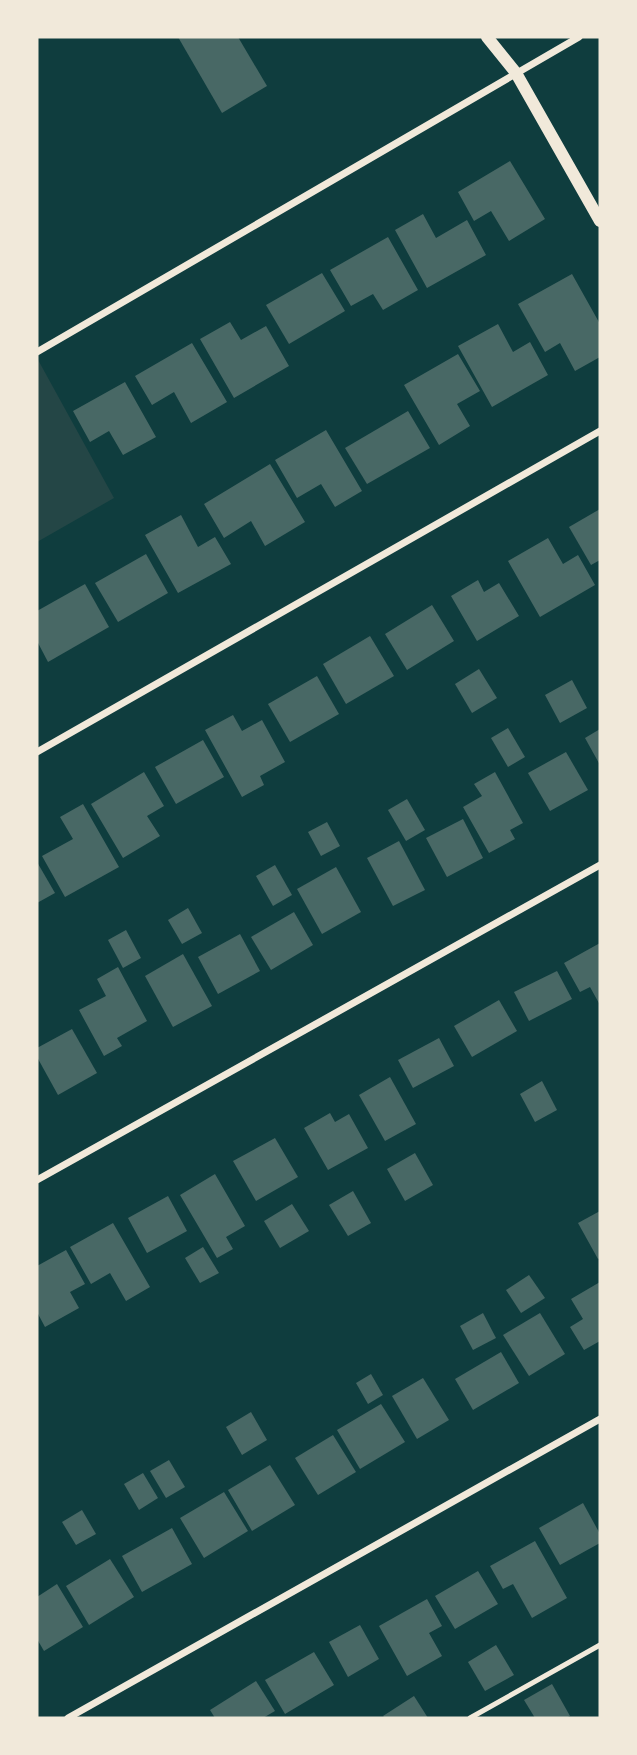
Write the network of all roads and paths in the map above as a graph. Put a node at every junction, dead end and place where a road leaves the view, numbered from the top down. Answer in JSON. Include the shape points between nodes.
{"nodes":[{"id":1,"x":487,"y":37,"type":"edge"},
{"id":2,"x":579,"y":37,"type":"edge"},
{"id":3,"x":516,"y":73,"type":"junction"},
{"id":4,"x":600,"y":221,"type":"edge"},
{"id":5,"x":37,"y":352,"type":"edge"},
{"id":6,"x":600,"y":431,"type":"edge"},
{"id":7,"x":37,"y":752,"type":"edge"},
{"id":8,"x":600,"y":865,"type":"edge"},
{"id":9,"x":37,"y":1180,"type":"edge"},
{"id":10,"x":600,"y":1419,"type":"edge"},
{"id":11,"x":600,"y":1645,"type":"edge"},
{"id":12,"x":68,"y":1718,"type":"edge"},
{"id":13,"x":470,"y":1718,"type":"edge"}],
"edges":[{"from":1,"to":3,"type":"street"},
{"from":2,"to":3,"type":"street"},
{"from":3,"to":4,"type":"street"},
{"from":3,"to":5,"type":"street"},
{"from":6,"to":7,"type":"street"},
{"from":8,"to":9,"type":"street"},
{"from":10,"to":12,"type":"street"},
{"from":11,"to":13,"type":"lane"}]}
